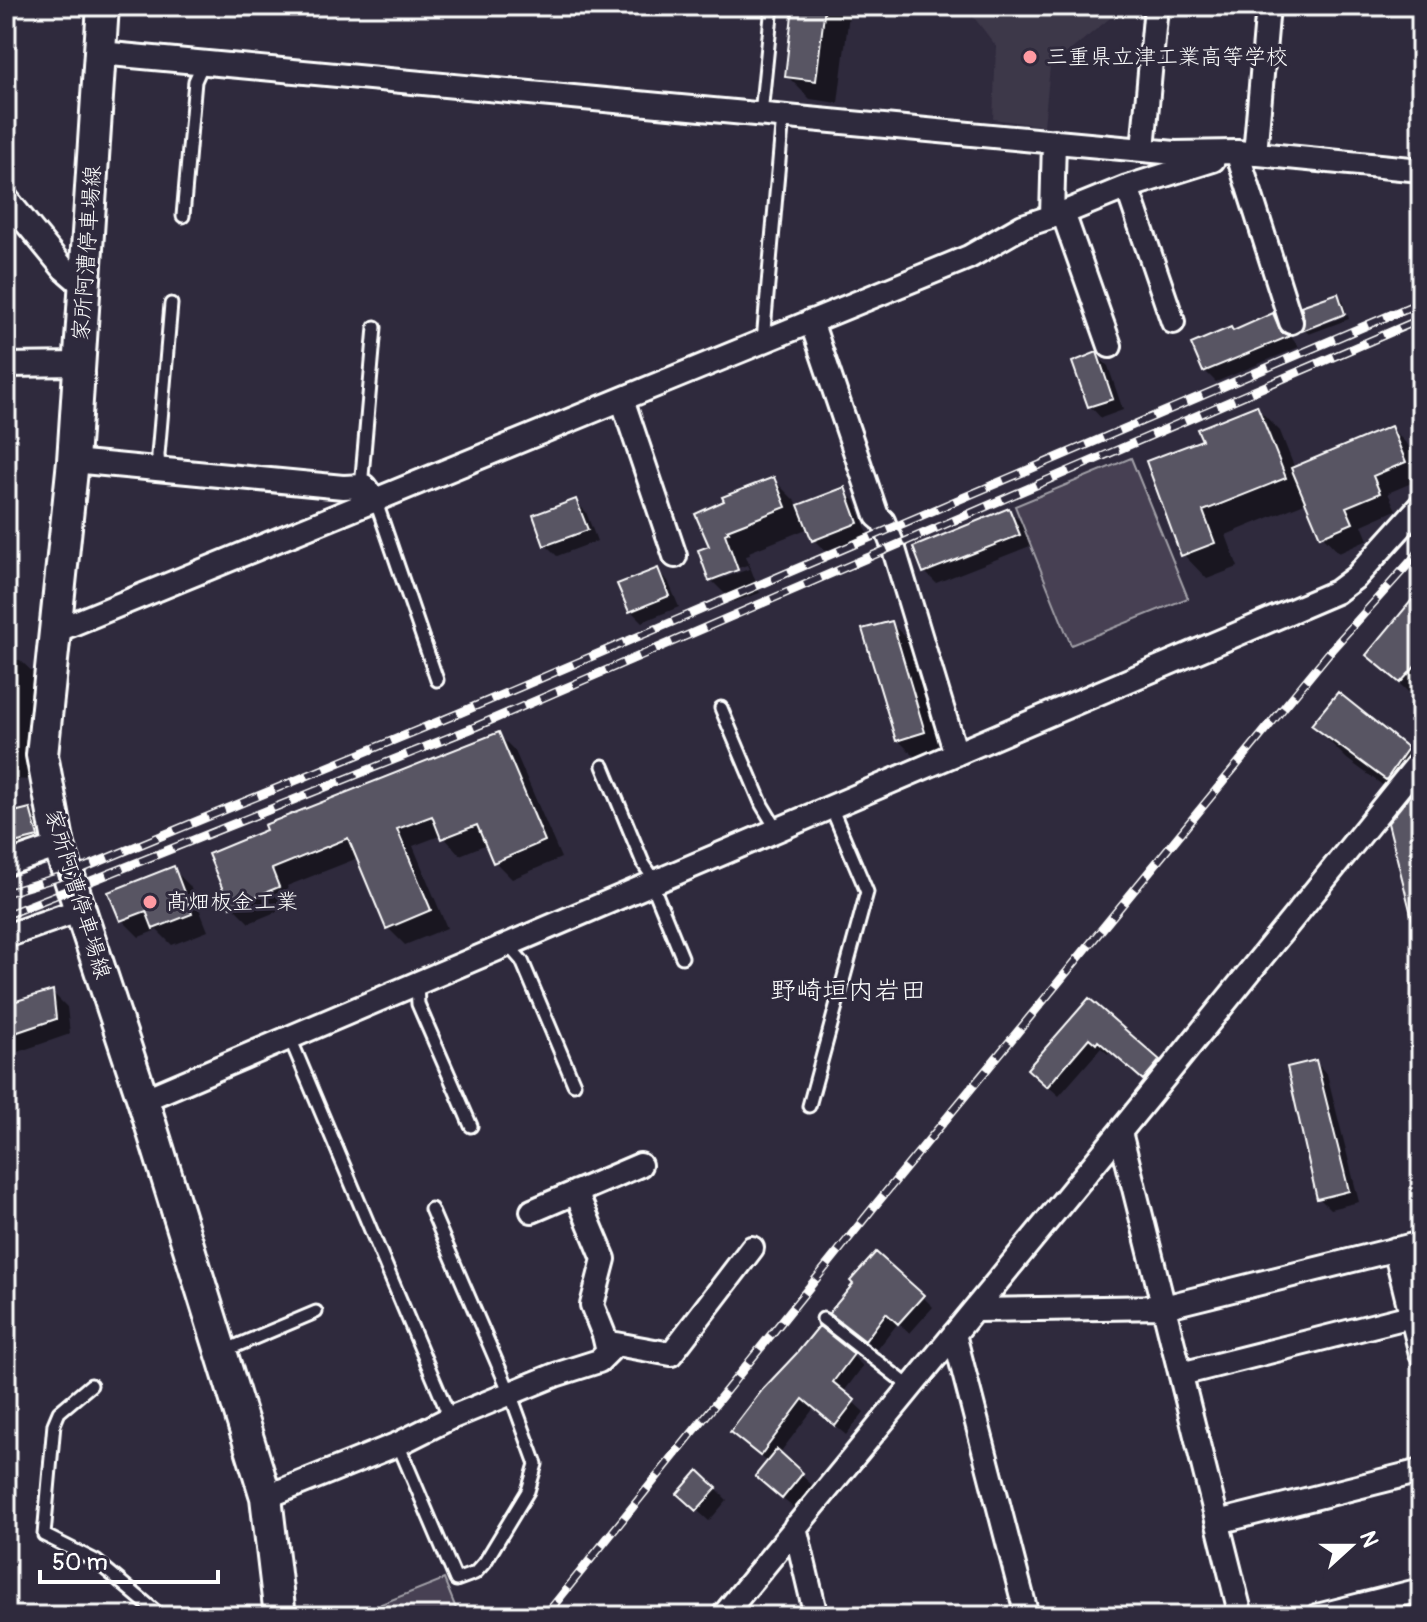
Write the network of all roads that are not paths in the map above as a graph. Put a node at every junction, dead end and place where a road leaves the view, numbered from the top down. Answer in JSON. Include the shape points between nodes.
{"nodes":[{"id":1,"x":103,"y":6,"type":"edge"},
{"id":2,"x":772,"y":6,"type":"edge"},
{"id":3,"x":1156,"y":6,"type":"edge"},
{"id":4,"x":1268,"y":6,"type":"edge"},
{"id":5,"x":100,"y":53,"type":"junction"},
{"id":6,"x":203,"y":62,"type":"junction"},
{"id":7,"x":772,"y":115,"type":"junction"},
{"id":8,"x":1054,"y":141,"type":"junction"},
{"id":9,"x":1143,"y":149,"type":"junction"},
{"id":10,"x":1246,"y":153,"type":"junction"},
{"id":11,"x":1421,"y":170,"type":"edge"},
{"id":12,"x":1127,"y":187,"type":"junction"},
{"id":13,"x":6,"y":198,"type":"edge"},
{"id":14,"x":1058,"y":215,"type":"junction"},
{"id":15,"x":183,"y":216,"type":"dead end"},
{"id":16,"x":85,"y":287,"type":"junction"},
{"id":17,"x":171,"y":304,"type":"dead end"},
{"id":18,"x":811,"y":321,"type":"junction"},
{"id":19,"x":1173,"y":322,"type":"dead end"},
{"id":20,"x":1291,"y":322,"type":"dead end"},
{"id":21,"x":375,"y":327,"type":"dead end"},
{"id":22,"x":763,"y":341,"type":"junction"},
{"id":23,"x":1110,"y":346,"type":"dead end"},
{"id":24,"x":80,"y":364,"type":"junction"},
{"id":25,"x":6,"y":365,"type":"edge"},
{"id":26,"x":622,"y":399,"type":"junction"},
{"id":27,"x":73,"y":461,"type":"junction"},
{"id":28,"x":159,"y":469,"type":"junction"},
{"id":29,"x":370,"y":494,"type":"junction"},
{"id":30,"x":1421,"y":505,"type":"edge"},
{"id":31,"x":675,"y":556,"type":"dead end"},
{"id":32,"x":53,"y":632,"type":"junction"},
{"id":33,"x":437,"y":680,"type":"dead end"},
{"id":34,"x":721,"y":708,"type":"dead end"},
{"id":35,"x":956,"y":754,"type":"junction"},
{"id":36,"x":1421,"y":760,"type":"edge"},
{"id":37,"x":603,"y":766,"type":"dead end"},
{"id":38,"x":831,"y":807,"type":"junction"},
{"id":39,"x":777,"y":830,"type":"junction"},
{"id":40,"x":59,"y":846,"type":"junction"},
{"id":41,"x":6,"y":864,"type":"edge"},
{"id":42,"x":654,"y":883,"type":"junction"},
{"id":43,"x":80,"y":910,"type":"junction"},
{"id":44,"x":6,"y":936,"type":"edge"},
{"id":45,"x":508,"y":945,"type":"junction"},
{"id":46,"x":682,"y":957,"type":"dead end"},
{"id":47,"x":417,"y":984,"type":"junction"},
{"id":48,"x":290,"y":1038,"type":"junction"},
{"id":49,"x":574,"y":1084,"type":"dead end"},
{"id":50,"x":143,"y":1100,"type":"junction"},
{"id":51,"x":809,"y":1106,"type":"dead end"},
{"id":52,"x":471,"y":1126,"type":"dead end"},
{"id":53,"x":1120,"y":1132,"type":"junction"},
{"id":54,"x":640,"y":1165,"type":"dead end"},
{"id":55,"x":576,"y":1192,"type":"junction"},
{"id":56,"x":431,"y":1209,"type":"dead end"},
{"id":57,"x":532,"y":1211,"type":"dead end"},
{"id":58,"x":1421,"y":1243,"type":"edge"},
{"id":59,"x":752,"y":1248,"type":"dead end"},
{"id":60,"x":1395,"y":1249,"type":"junction"},
{"id":61,"x":1164,"y":1307,"type":"junction"},
{"id":62,"x":975,"y":1310,"type":"junction"},
{"id":63,"x":316,"y":1312,"type":"dead end"},
{"id":64,"x":1411,"y":1316,"type":"junction"},
{"id":65,"x":823,"y":1319,"type":"dead end"},
{"id":66,"x":954,"y":1334,"type":"junction"},
{"id":67,"x":221,"y":1352,"type":"junction"},
{"id":68,"x":608,"y":1352,"type":"junction"},
{"id":69,"x":1421,"y":1354,"type":"edge"},
{"id":70,"x":1181,"y":1374,"type":"junction"},
{"id":71,"x":91,"y":1385,"type":"dead end"},
{"id":72,"x":909,"y":1386,"type":"junction"},
{"id":73,"x":510,"y":1393,"type":"junction"},
{"id":74,"x":450,"y":1418,"type":"junction"},
{"id":75,"x":398,"y":1444,"type":"junction"},
{"id":76,"x":1421,"y":1471,"type":"edge"},
{"id":77,"x":266,"y":1497,"type":"junction"},
{"id":78,"x":1218,"y":1522,"type":"junction"},
{"id":79,"x":795,"y":1527,"type":"junction"},
{"id":80,"x":1421,"y":1590,"type":"edge"},
{"id":81,"x":161,"y":1616,"type":"edge"},
{"id":82,"x":280,"y":1616,"type":"edge"},
{"id":83,"x":723,"y":1616,"type":"edge"},
{"id":84,"x":816,"y":1616,"type":"edge"},
{"id":85,"x":1027,"y":1616,"type":"edge"},
{"id":86,"x":1241,"y":1616,"type":"edge"},
{"id":87,"x":1317,"y":1616,"type":"edge"}],
"edges":[{"from":1,"to":5,"type":"main road","name":"家所阿漕停車場線"},
{"from":2,"to":7,"type":"lane"},
{"from":3,"to":9,"type":"street"},
{"from":4,"to":10,"type":"street"},
{"from":5,"to":6,"type":"street"},
{"from":5,"to":16,"type":"main road","name":"家所阿漕停車場線"},
{"from":6,"to":7,"type":"street"},
{"from":6,"to":15,"type":"lane","via":[[195,81]]},
{"from":7,"to":8,"type":"street"},
{"from":7,"to":22,"type":"lane"},
{"from":8,"to":9,"type":"street"},
{"from":8,"to":14,"type":"street"},
{"from":9,"to":10,"type":"street"},
{"from":10,"to":11,"type":"street"},
{"from":10,"to":12,"type":"street"},
{"from":10,"to":20,"type":"street"},
{"from":12,"to":14,"type":"street"},
{"from":12,"to":19,"type":"street"},
{"from":13,"to":16,"type":"street"},
{"from":14,"to":18,"type":"street"},
{"from":14,"to":23,"type":"street"},
{"from":16,"to":24,"type":"main road","name":"家所阿漕停車場線"},
{"from":17,"to":28,"type":"lane"},
{"from":18,"to":22,"type":"street"},
{"from":18,"to":35,"type":"street","via":[[877,516],[893,546]]},
{"from":21,"to":29,"type":"lane","via":[[362,476]]},
{"from":22,"to":26,"type":"street"},
{"from":24,"to":25,"type":"street"},
{"from":24,"to":27,"type":"main road","name":"家所阿漕停車場線"},
{"from":26,"to":29,"type":"street"},
{"from":26,"to":31,"type":"street"},
{"from":27,"to":28,"type":"street"},
{"from":27,"to":32,"type":"main road","name":"家所阿漕停車場線"},
{"from":28,"to":29,"type":"street"},
{"from":29,"to":32,"type":"street"},
{"from":29,"to":33,"type":"lane"},
{"from":30,"to":35,"type":"street","via":[[1336,592]]},
{"from":32,"to":40,"type":"main road","name":"家所阿漕停車場線","via":[[42,755]]},
{"from":34,"to":39,"type":"lane"},
{"from":35,"to":38,"type":"street"},
{"from":36,"to":53,"type":"street"},
{"from":37,"to":42,"type":"lane"},
{"from":38,"to":39,"type":"street"},
{"from":38,"to":51,"type":"lane","via":[[867,892]]},
{"from":39,"to":42,"type":"street"},
{"from":40,"to":41,"type":"street"},
{"from":40,"to":43,"type":"main road","name":"家所阿漕停車場線"},
{"from":42,"to":45,"type":"street"},
{"from":42,"to":46,"type":"lane"},
{"from":43,"to":44,"type":"street"},
{"from":43,"to":50,"type":"main road","name":"家所阿漕停車場線"},
{"from":45,"to":47,"type":"street"},
{"from":45,"to":49,"type":"lane","via":[[522,961]]},
{"from":47,"to":48,"type":"street"},
{"from":47,"to":52,"type":"lane","via":[[418,1004]]},
{"from":48,"to":50,"type":"street"},
{"from":48,"to":74,"type":"lane"},
{"from":50,"to":67,"type":"main road","name":"家所阿漕停車場線"},
{"from":53,"to":61,"type":"street"},
{"from":53,"to":62,"type":"street"},
{"from":54,"to":55,"type":"street"},
{"from":55,"to":57,"type":"street"},
{"from":55,"to":68,"type":"street","via":[[604,1259],[592,1305]]},
{"from":56,"to":73,"type":"lane"},
{"from":58,"to":60,"type":"street"},
{"from":59,"to":68,"type":"street","via":[[666,1363],[616,1344]]},
{"from":60,"to":61,"type":"street"},
{"from":60,"to":64,"type":"street"},
{"from":61,"to":62,"type":"street"},
{"from":61,"to":70,"type":"street"},
{"from":62,"to":66,"type":"street"},
{"from":63,"to":67,"type":"lane"},
{"from":64,"to":69,"type":"street"},
{"from":64,"to":70,"type":"street"},
{"from":65,"to":72,"type":"lane"},
{"from":66,"to":72,"type":"street"},
{"from":66,"to":85,"type":"street"},
{"from":67,"to":77,"type":"main road","name":"家所阿漕停車場線"},
{"from":68,"to":73,"type":"street","via":[[599,1361]]},
{"from":70,"to":78,"type":"street"},
{"from":71,"to":81,"type":"lane","via":[[59,1412],[54,1424],[44,1535],[96,1561]]},
{"from":72,"to":79,"type":"street"},
{"from":73,"to":74,"type":"street"},
{"from":73,"to":75,"type":"lane","via":[[536,1464],[528,1491],[475,1573],[456,1580]]},
{"from":74,"to":75,"type":"street"},
{"from":75,"to":77,"type":"street"},
{"from":76,"to":78,"type":"street"},
{"from":77,"to":82,"type":"main road","name":"家所阿漕停車場線"},
{"from":78,"to":86,"type":"street"},
{"from":79,"to":83,"type":"street"},
{"from":79,"to":84,"type":"street"},
{"from":80,"to":87,"type":"street"}]}
